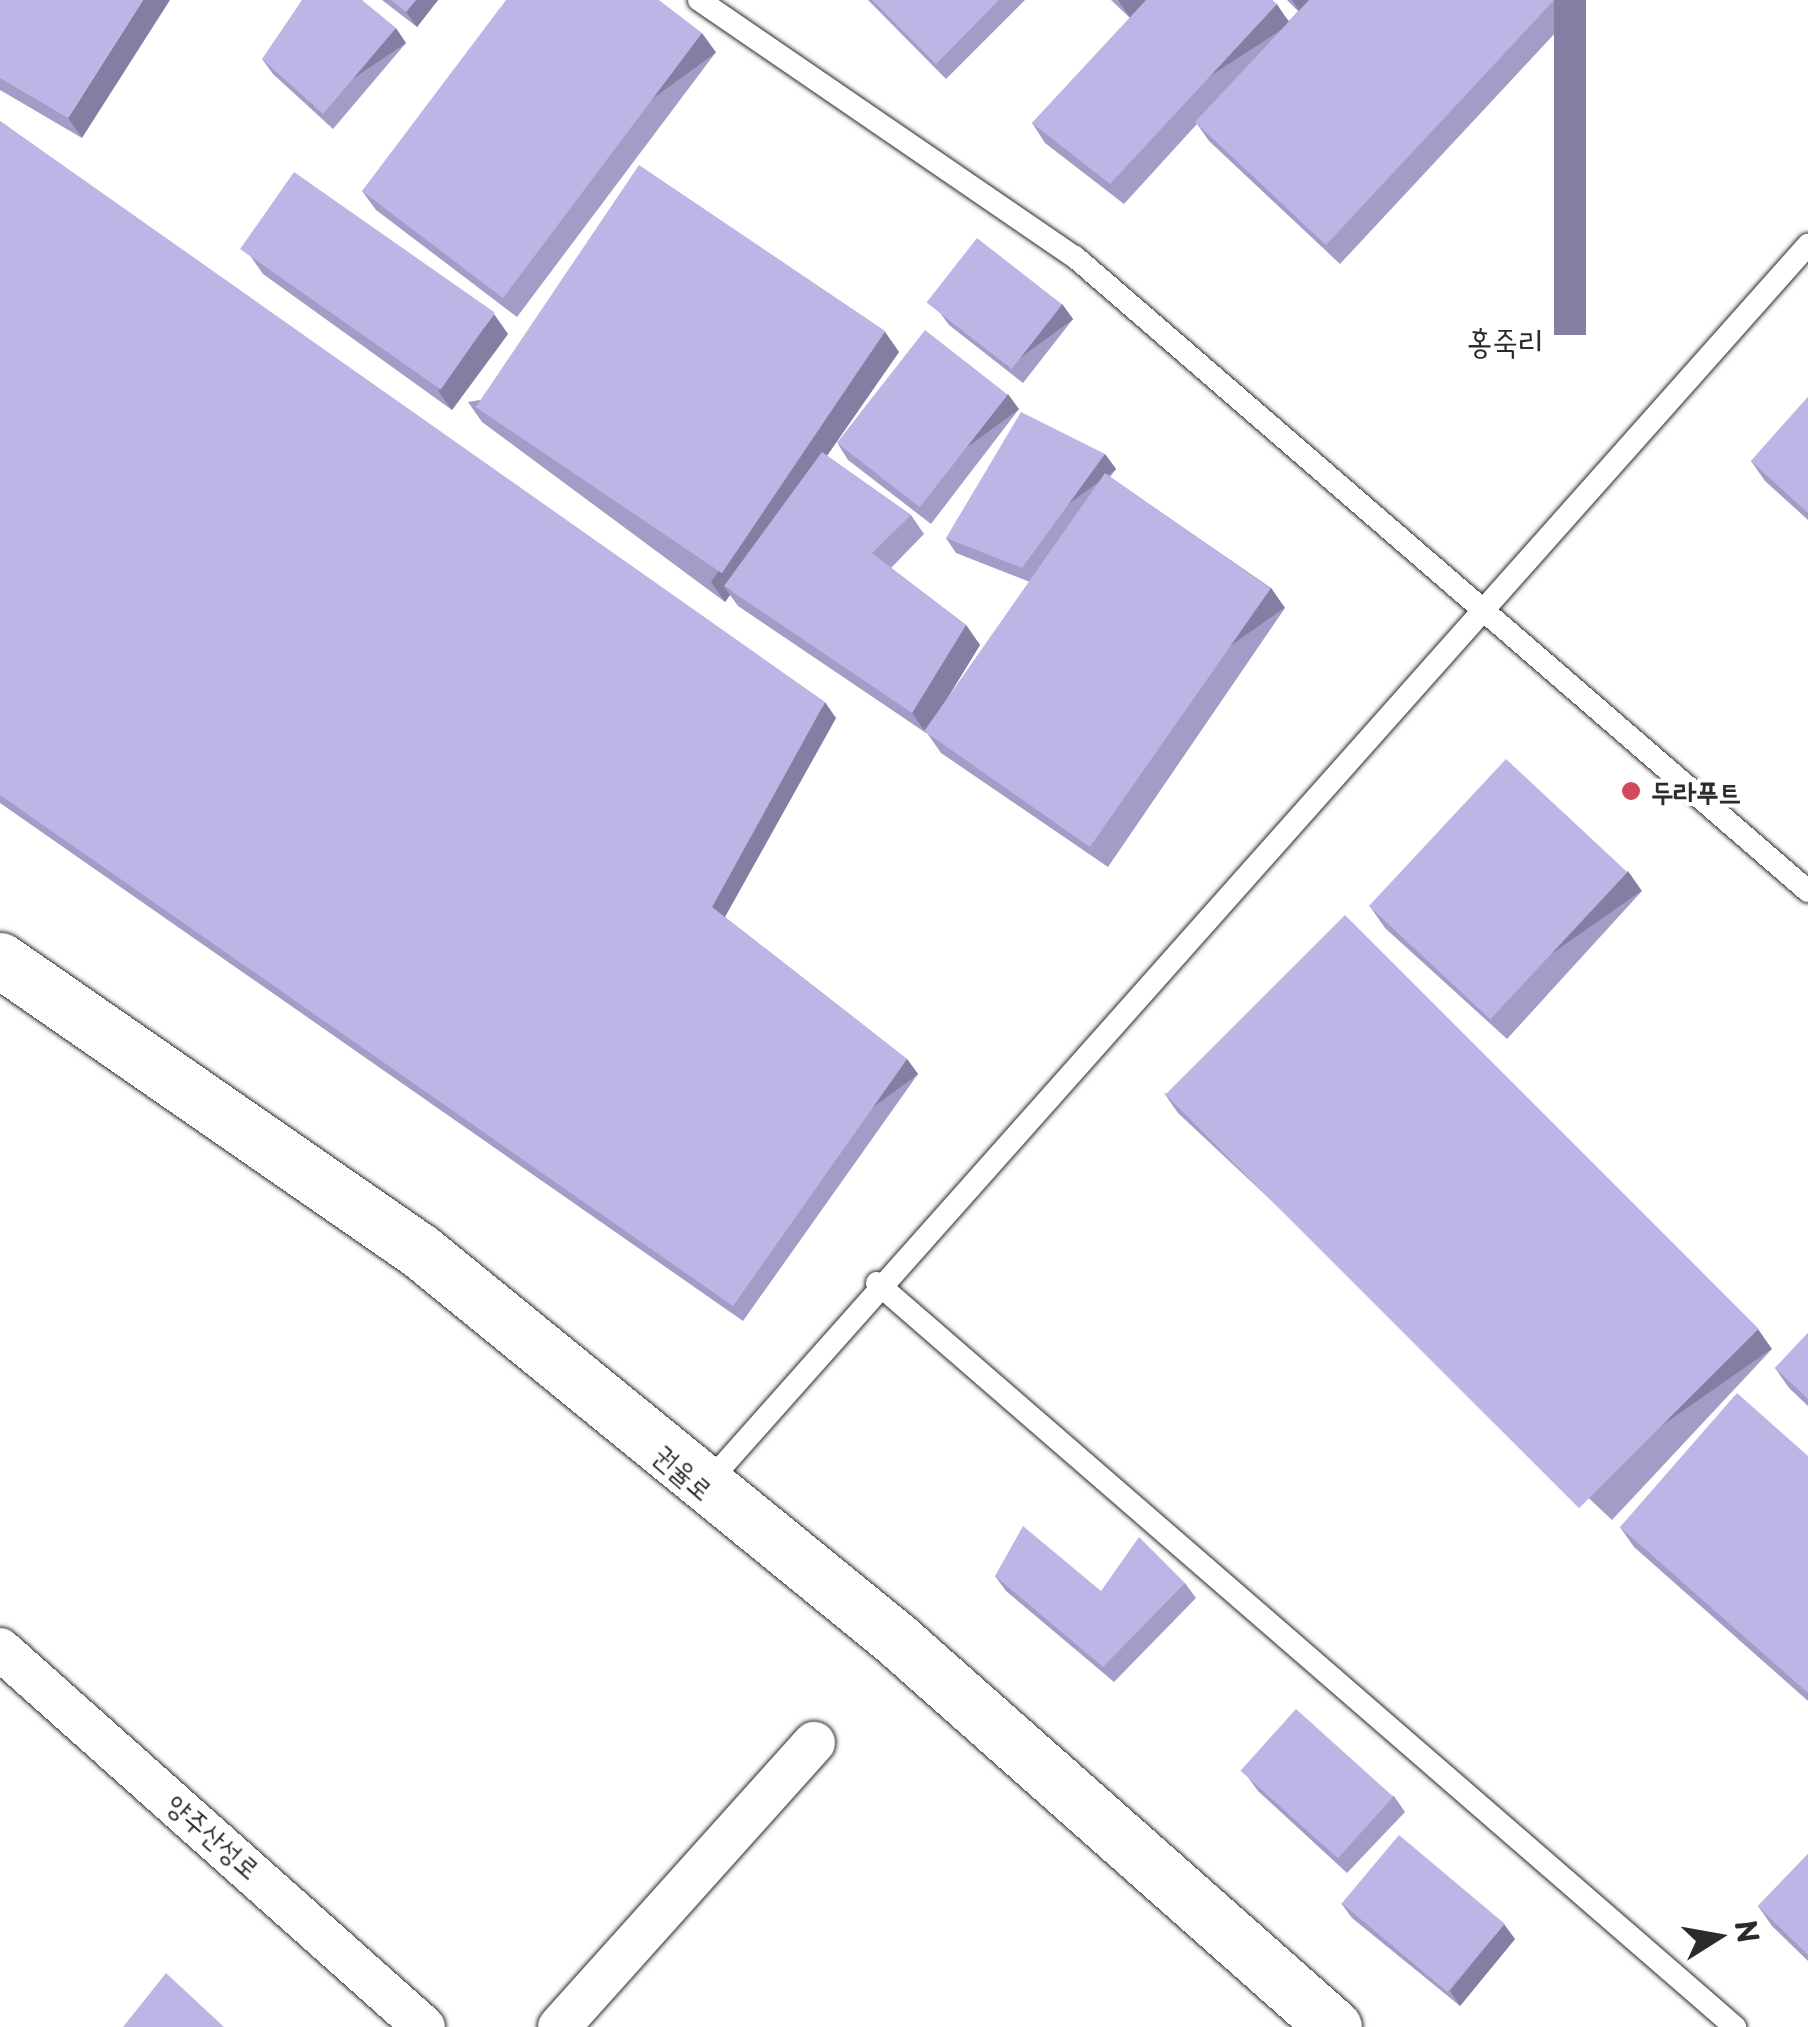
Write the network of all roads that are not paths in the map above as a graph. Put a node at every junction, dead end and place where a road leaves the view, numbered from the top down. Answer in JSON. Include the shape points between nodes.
{"nodes":[{"id":1,"x":699,"y":0,"type":"edge"},
{"id":2,"x":1808,"y":246,"type":"edge"},
{"id":3,"x":1486,"y":608,"type":"junction"},
{"id":4,"x":1808,"y":891,"type":"edge"},
{"id":5,"x":0,"y":960,"type":"edge"},
{"id":6,"x":876,"y":1283,"type":"junction"},
{"id":7,"x":702,"y":1490,"type":"junction"},
{"id":8,"x":0,"y":1649,"type":"edge"},
{"id":9,"x":814,"y":1743,"type":"dead end"},
{"id":10,"x":424,"y":2027,"type":"edge"},
{"id":11,"x":559,"y":2027,"type":"edge"},
{"id":12,"x":1334,"y":2027,"type":"edge"},
{"id":13,"x":1735,"y":2027,"type":"edge"}],
"edges":[{"from":1,"to":3,"type":"lane","via":[[1074,257]]},
{"from":2,"to":3,"type":"lane"},
{"from":3,"to":4,"type":"lane"},
{"from":3,"to":6,"type":"lane"},
{"from":5,"to":7,"type":"main road","name":"권율로","via":[[420,1251]]},
{"from":6,"to":7,"type":"lane"},
{"from":6,"to":13,"type":"lane"},
{"from":7,"to":12,"type":"main road","name":"권율로","via":[[896,1639]]},
{"from":8,"to":10,"type":"street","name":"양주산성로"},
{"from":9,"to":11,"type":"street"}]}
